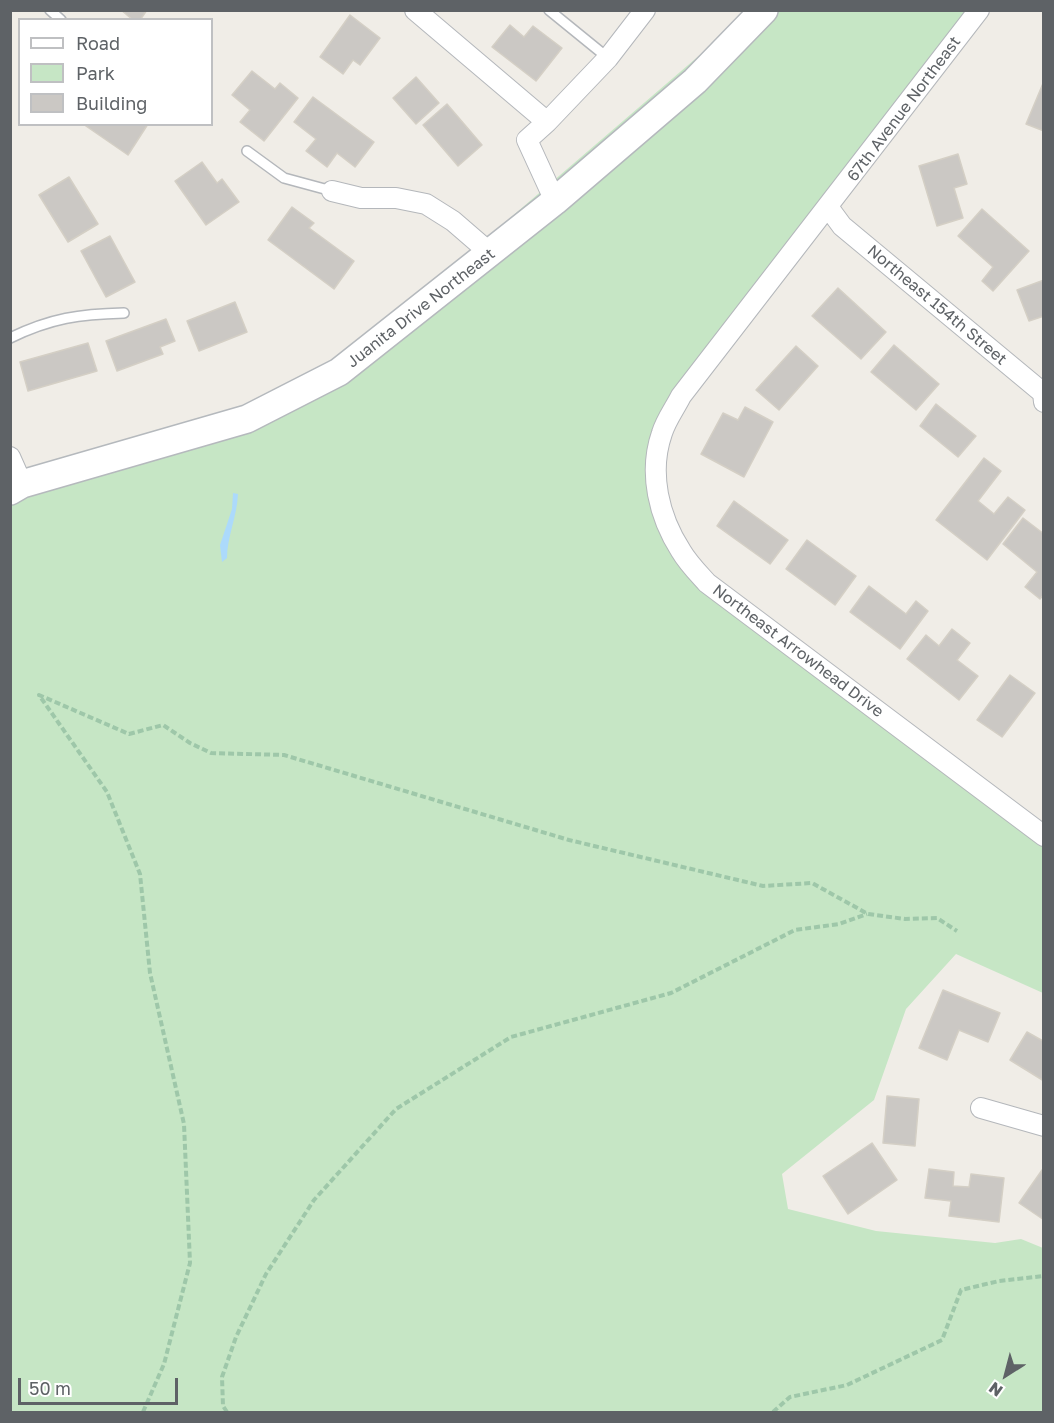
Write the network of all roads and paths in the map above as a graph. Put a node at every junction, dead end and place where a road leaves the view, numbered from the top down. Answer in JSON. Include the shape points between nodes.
{"nodes":[{"id":1,"x":415,"y":10,"type":"edge"},
{"id":2,"x":549,"y":10,"type":"edge"},
{"id":3,"x":645,"y":10,"type":"edge"},
{"id":4,"x":764,"y":10,"type":"edge"},
{"id":5,"x":979,"y":10,"type":"edge"},
{"id":6,"x":608,"y":58,"type":"junction"},
{"id":7,"x":547,"y":122,"type":"junction"},
{"id":8,"x":247,"y":151,"type":"dead end"},
{"id":9,"x":332,"y":191,"type":"joint"},
{"id":10,"x":555,"y":201,"type":"junction"},
{"id":11,"x":828,"y":207,"type":"junction"},
{"id":12,"x":490,"y":253,"type":"junction"},
{"id":13,"x":124,"y":313,"type":"dead end"},
{"id":14,"x":10,"y":338,"type":"edge"},
{"id":15,"x":1043,"y":396,"type":"edge"},
{"id":16,"x":10,"y":457,"type":"edge"},
{"id":17,"x":16,"y":488,"type":"edge"},
{"id":18,"x":1044,"y":836,"type":"edge"},
{"id":19,"x":868,"y":914,"type":"junction"},
{"id":20,"x":957,"y":931,"type":"dead end"},
{"id":21,"x":981,"y":1108,"type":"dead end"},
{"id":22,"x":1044,"y":1126,"type":"edge"},
{"id":23,"x":1044,"y":1276,"type":"edge"},
{"id":24,"x":143,"y":1413,"type":"edge"},
{"id":25,"x":227,"y":1413,"type":"edge"},
{"id":26,"x":773,"y":1413,"type":"edge"}],
"edges":[{"from":1,"to":7,"type":"street"},
{"from":2,"to":6,"type":"lane"},
{"from":3,"to":6,"type":"street"},
{"from":4,"to":10,"type":"main road","name":"Juanita Drive Northeast","via":[[695,81]]},
{"from":5,"to":11,"type":"street","name":"67th Avenue Northeast"},
{"from":6,"to":7,"type":"street"},
{"from":7,"to":10,"type":"street","via":[[527,140]]},
{"from":8,"to":9,"type":"lane","via":[[284,178]]},
{"from":9,"to":12,"type":"street","via":[[426,204],[453,220]]},
{"from":10,"to":12,"type":"main road","name":"Juanita Drive Northeast"},
{"from":11,"to":15,"type":"street","name":"Northeast 154th Street","via":[[842,226]]},
{"from":11,"to":18,"type":"street","name":"Northeast Arrowhead Drive","via":[[681,396],[662,433],[655,465],[664,521],[681,553],[707,583]]},
{"from":12,"to":17,"type":"main road","name":"Juanita Drive Northeast","via":[[339,372],[247,419]]},
{"from":13,"to":14,"type":"lane","via":[[84,314],[41,324]]},
{"from":16,"to":17,"type":"street"},
{"from":19,"to":20,"type":"path","via":[[937,918]]},
{"from":19,"to":24,"type":"path","via":[[812,884],[763,886],[569,840],[284,755],[211,753],[163,725],[129,734],[39,695],[107,792],[140,874],[150,973],[184,1124],[190,1263],[164,1364]]},
{"from":19,"to":25,"type":"path","via":[[839,924],[795,930],[671,993],[511,1037],[396,1109],[314,1200],[266,1274],[222,1377]]},
{"from":21,"to":22,"type":"street"},
{"from":23,"to":26,"type":"path","via":[[960,1290],[942,1340],[847,1385],[790,1397]]}]}
